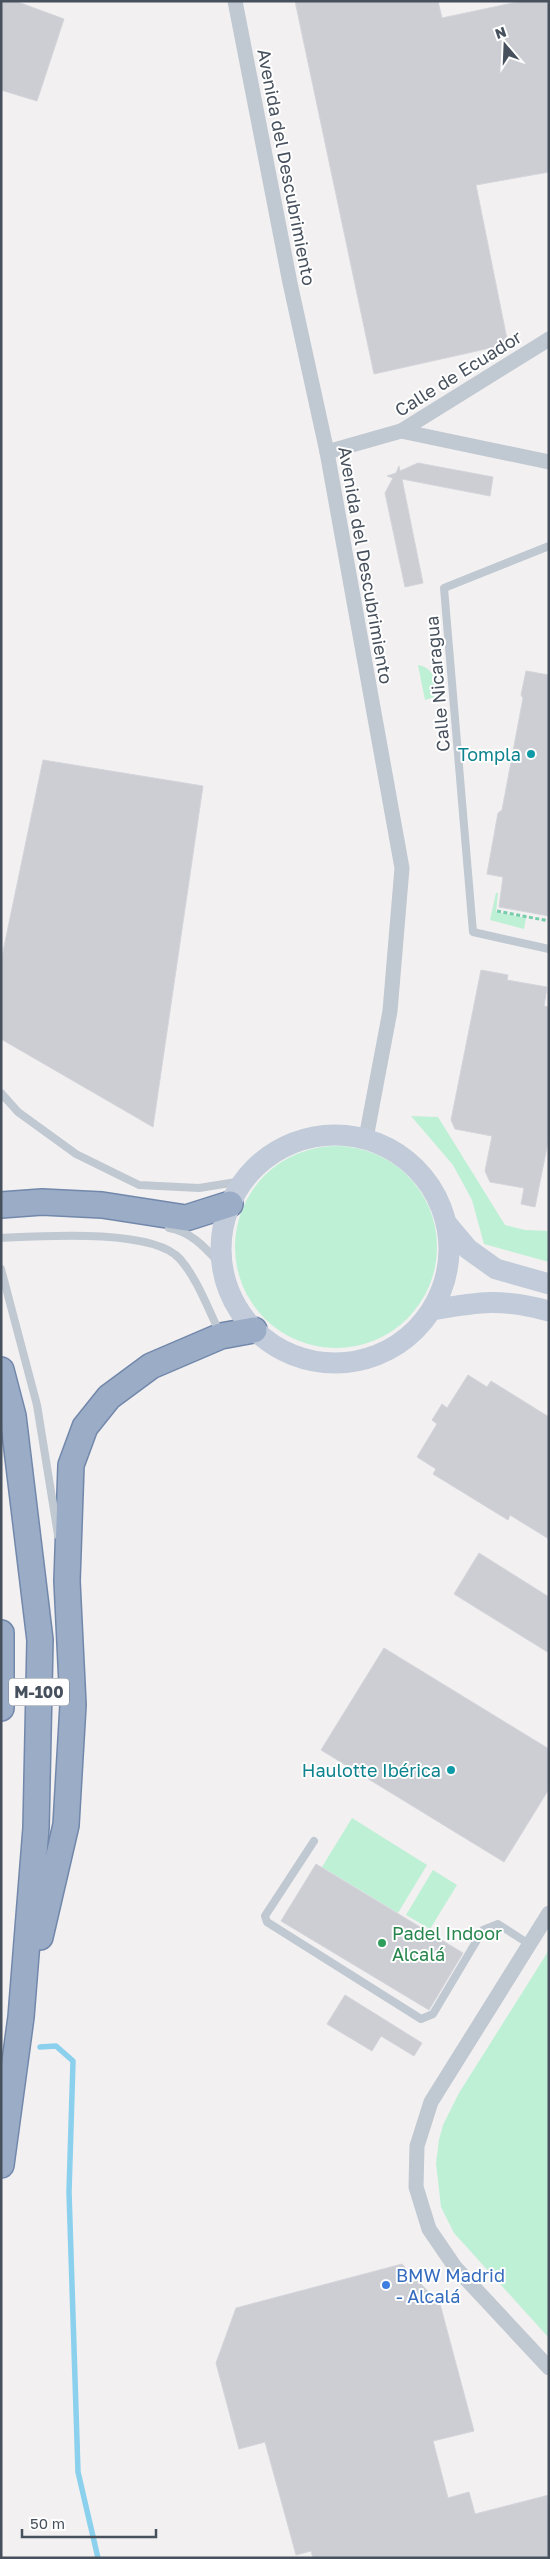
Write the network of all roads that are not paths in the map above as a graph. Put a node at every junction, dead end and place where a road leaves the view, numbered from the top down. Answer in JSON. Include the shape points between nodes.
{"nodes":[{"id":1,"x":235,"y":1,"type":"edge"},
{"id":2,"x":549,"y":338,"type":"edge"},
{"id":3,"x":401,"y":431,"type":"junction"},
{"id":4,"x":327,"y":452,"type":"junction"},
{"id":5,"x":549,"y":462,"type":"edge"},
{"id":6,"x":549,"y":546,"type":"edge"},
{"id":7,"x":549,"y":949,"type":"edge"},
{"id":8,"x":1,"y":1093,"type":"edge"},
{"id":9,"x":366,"y":1138,"type":"junction"},
{"id":10,"x":243,"y":1181,"type":"junction"},
{"id":11,"x":1,"y":1204,"type":"edge"},
{"id":12,"x":230,"y":1204,"type":"junction"},
{"id":13,"x":447,"y":1224,"type":"junction"},
{"id":14,"x":161,"y":1226,"type":"dead end"},
{"id":15,"x":1,"y":1238,"type":"edge"},
{"id":16,"x":222,"y":1266,"type":"junction"},
{"id":17,"x":1,"y":1269,"type":"edge"},
{"id":18,"x":549,"y":1284,"type":"edge"},
{"id":19,"x":432,"y":1310,"type":"junction"},
{"id":20,"x":549,"y":1311,"type":"edge"},
{"id":21,"x":254,"y":1330,"type":"junction"},
{"id":22,"x":221,"y":1336,"type":"junction"},
{"id":23,"x":1,"y":1370,"type":"edge"},
{"id":24,"x":67,"y":1582,"type":"junction"},
{"id":25,"x":1,"y":1633,"type":"edge"},
{"id":26,"x":1,"y":1708,"type":"edge"},
{"id":27,"x":314,"y":1840,"type":"dead end"},
{"id":28,"x":549,"y":1913,"type":"edge"},
{"id":29,"x":529,"y":1944,"type":"junction"},
{"id":30,"x":21,"y":2017,"type":"junction"},
{"id":31,"x":1,"y":2166,"type":"edge"},
{"id":32,"x":549,"y":2368,"type":"edge"}],
"edges":[{"from":1,"to":4,"type":"street","name":"Avenida del Descubrimiento"},
{"from":2,"to":3,"type":"street","name":"Calle de Ecuador"},
{"from":3,"to":4,"type":"street","name":"Calle de Ecuador"},
{"from":3,"to":5,"type":"street"},
{"from":4,"to":9,"type":"street","name":"Avenida del Descubrimiento","via":[[402,868],[390,1011]]},
{"from":6,"to":7,"type":"lane","name":"Calle Nicaragua","via":[[444,588],[473,932]]},
{"from":8,"to":10,"type":"lane","via":[[18,1112],[76,1154],[139,1185],[199,1188]]},
{"from":9,"to":10,"type":"main road","via":[[332,1134],[298,1141],[267,1157]]},
{"from":9,"to":13,"type":"main road","via":[[394,1151],[419,1170],[436,1195]]},
{"from":10,"to":12,"type":"main road"},
{"from":11,"to":12,"type":"highway","via":[[102,1205],[186,1218]]},
{"from":12,"to":16,"type":"main road","via":[[220,1245]]},
{"from":13,"to":18,"type":"main road","via":[[468,1249],[496,1269]]},
{"from":13,"to":19,"type":"main road","via":[[450,1254],[444,1283]]},
{"from":14,"to":16,"type":"lane","via":[[179,1229],[200,1242]]},
{"from":15,"to":22,"type":"lane","via":[[88,1235],[122,1238],[159,1247],[179,1257],[192,1276]]},
{"from":16,"to":21,"type":"main road","via":[[228,1290]]},
{"from":17,"to":24,"type":"lane","via":[[37,1405]]},
{"from":19,"to":20,"type":"main road","via":[[488,1300]]},
{"from":19,"to":21,"type":"main road","via":[[409,1336],[380,1354],[347,1362],[313,1361],[281,1350]]},
{"from":21,"to":22,"type":"highway"},
{"from":22,"to":24,"type":"highway","via":[[152,1366],[109,1397],[85,1427],[70,1465]]},
{"from":23,"to":30,"type":"highway","number":"M-100","via":[[13,1416],[40,1640],[36,1828]]},
{"from":24,"to":30,"type":"highway","via":[[73,1705],[66,1824]]},
{"from":25,"to":26,"type":"highway","number":"M-100"},
{"from":27,"to":29,"type":"lane","via":[[266,1916],[267,1922],[421,2019],[433,2014],[483,1930],[498,1924]]},
{"from":28,"to":29,"type":"street"},
{"from":29,"to":32,"type":"street","via":[[431,2102],[417,2146],[416,2187],[429,2228],[455,2268]]},
{"from":30,"to":31,"type":"highway","number":"M-100"}]}
